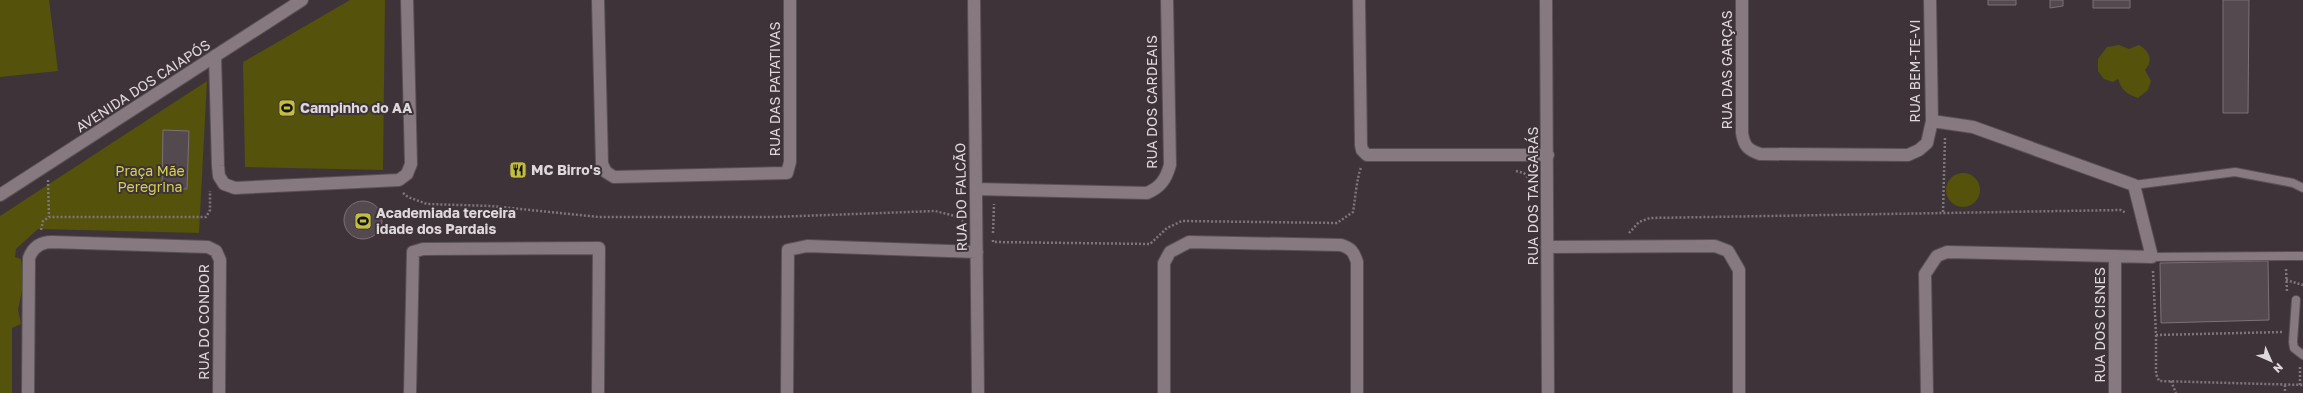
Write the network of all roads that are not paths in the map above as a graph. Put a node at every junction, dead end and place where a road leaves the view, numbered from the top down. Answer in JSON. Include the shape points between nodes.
{"nodes":[{"id":1,"x":407,"y":0,"type":"edge"},
{"id":2,"x":598,"y":0,"type":"edge"},
{"id":3,"x":790,"y":0,"type":"edge"},
{"id":4,"x":974,"y":0,"type":"edge"},
{"id":5,"x":1167,"y":0,"type":"edge"},
{"id":6,"x":1359,"y":0,"type":"edge"},
{"id":7,"x":1546,"y":0,"type":"edge"},
{"id":8,"x":1742,"y":0,"type":"edge"},
{"id":9,"x":1930,"y":0,"type":"edge"},
{"id":10,"x":299,"y":1,"type":"edge"},
{"id":11,"x":215,"y":56,"type":"junction"},
{"id":12,"x":1932,"y":121,"type":"junction"},
{"id":13,"x":1548,"y":155,"type":"junction"},
{"id":14,"x":1908,"y":155,"type":"joint"},
{"id":15,"x":2134,"y":185,"type":"junction"},
{"id":16,"x":2303,"y":188,"type":"edge"},
{"id":17,"x":976,"y":189,"type":"junction"},
{"id":18,"x":0,"y":195,"type":"edge"},
{"id":19,"x":1547,"y":247,"type":"junction"},
{"id":20,"x":977,"y":252,"type":"junction"},
{"id":21,"x":2115,"y":256,"type":"junction"},
{"id":22,"x":2303,"y":256,"type":"edge"},
{"id":23,"x":2152,"y":257,"type":"junction"},
{"id":24,"x":2296,"y":300,"type":"road end"},
{"id":25,"x":2301,"y":354,"type":"edge"},
{"id":26,"x":28,"y":393,"type":"edge"},
{"id":27,"x":219,"y":393,"type":"edge"},
{"id":28,"x":410,"y":393,"type":"edge"},
{"id":29,"x":598,"y":393,"type":"edge"},
{"id":30,"x":787,"y":393,"type":"edge"},
{"id":31,"x":978,"y":393,"type":"edge"},
{"id":32,"x":1164,"y":393,"type":"edge"},
{"id":33,"x":1357,"y":393,"type":"edge"},
{"id":34,"x":1548,"y":393,"type":"edge"},
{"id":35,"x":1738,"y":393,"type":"edge"},
{"id":36,"x":1927,"y":393,"type":"edge"},
{"id":37,"x":2115,"y":393,"type":"edge"}],
"edges":[{"from":1,"to":11,"type":"street","via":[[411,164],[407,174],[399,180],[235,188],[224,184],[219,176]]},
{"from":2,"to":3,"type":"street","name":"RUA DAS PATATIVAS","via":[[602,164],[606,172],[614,177],[784,174],[788,171]]},
{"from":4,"to":17,"type":"street","name":"RUA DO FALCÃO"},
{"from":5,"to":17,"type":"street","name":"RUA DOS CARDEAIS","via":[[1170,165],[1166,179],[1157,189],[1147,193]]},
{"from":6,"to":13,"type":"street","via":[[1361,145],[1367,155]]},
{"from":7,"to":13,"type":"street","name":"RUA DOS TANGARÁS"},
{"from":8,"to":14,"type":"street","name":"RUA DAS GARÇAS","via":[[1742,133],[1744,144],[1751,151],[1760,154]]},
{"from":9,"to":12,"type":"street","name":"RUA BEM-TE-VI"},
{"from":10,"to":11,"type":"street","name":"AVENIDA DOS CAIAPÓS"},
{"from":11,"to":18,"type":"street","name":"AVENIDA DOS CAIAPÓS"},
{"from":12,"to":14,"type":"street","name":"RUA BEM-TE-VI","via":[[1927,143]]},
{"from":12,"to":15,"type":"street","via":[[1973,127]]},
{"from":13,"to":19,"type":"street","name":"RUA DOS TANGARÁS"},
{"from":15,"to":16,"type":"lane","via":[[2235,172],[2293,182]]},
{"from":15,"to":23,"type":"street"},
{"from":17,"to":20,"type":"street","name":"RUA DO FALCÃO"},
{"from":19,"to":34,"type":"street","name":"RUA DOS TANGARÁS"},
{"from":19,"to":35,"type":"street","via":[[1715,246],[1728,251],[1739,270]]},
{"from":20,"to":30,"type":"street","via":[[807,246],[788,250]]},
{"from":20,"to":31,"type":"street","name":"RUA DO FALCÃO"},
{"from":21,"to":23,"type":"street"},
{"from":21,"to":36,"type":"street","via":[[1947,252],[1937,256],[1925,274]]},
{"from":21,"to":37,"type":"street","name":"RUA DOS CISNES"},
{"from":22,"to":23,"type":"lane"},
{"from":24,"to":25,"type":"lane","via":[[2294,348]]},
{"from":26,"to":27,"type":"street","name":"RUA DO CONDOR","via":[[29,258],[44,242],[208,247],[216,251],[220,260]]},
{"from":28,"to":29,"type":"street","via":[[412,256],[415,251],[423,248],[599,248]]},
{"from":32,"to":33,"type":"street","via":[[1164,263],[1170,252],[1189,242],[1341,245],[1349,248],[1357,262]]}]}
